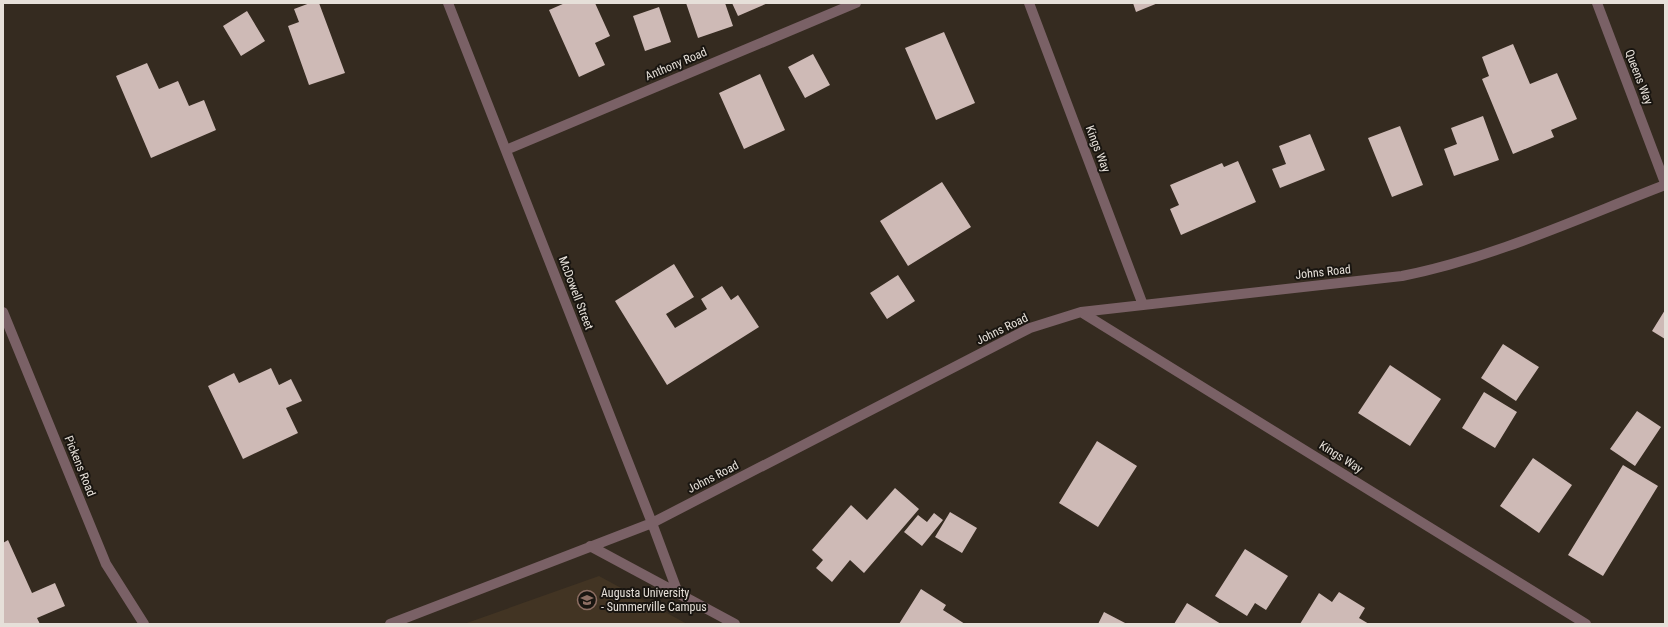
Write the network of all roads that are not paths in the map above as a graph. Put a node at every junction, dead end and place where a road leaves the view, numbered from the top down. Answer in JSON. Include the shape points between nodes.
{"nodes":[{"id":1,"x":448,"y":3,"type":"edge"},
{"id":2,"x":856,"y":3,"type":"edge"},
{"id":3,"x":1029,"y":3,"type":"edge"},
{"id":4,"x":1597,"y":3,"type":"edge"},
{"id":5,"x":506,"y":150,"type":"junction"},
{"id":6,"x":1665,"y":184,"type":"edge"},
{"id":7,"x":1143,"y":305,"type":"junction"},
{"id":8,"x":3,"y":312,"type":"edge"},
{"id":9,"x":1082,"y":312,"type":"junction"},
{"id":10,"x":652,"y":523,"type":"junction"},
{"id":11,"x":590,"y":546,"type":"junction"},
{"id":12,"x":678,"y":594,"type":"junction"},
{"id":13,"x":144,"y":624,"type":"edge"},
{"id":14,"x":390,"y":624,"type":"edge"},
{"id":15,"x":735,"y":624,"type":"edge"},
{"id":16,"x":1586,"y":624,"type":"edge"}],
"edges":[{"from":1,"to":5,"type":"street","name":"McDowell Street"},
{"from":2,"to":5,"type":"street","name":"Anthony Road"},
{"from":3,"to":7,"type":"street","name":"Kings Way"},
{"from":4,"to":6,"type":"street","name":"Queens Way"},
{"from":5,"to":10,"type":"street","name":"McDowell Street"},
{"from":6,"to":7,"type":"street","name":"Johns Road","via":[[1490,252],[1440,268],[1402,276]]},
{"from":7,"to":9,"type":"street","name":"Johns Road"},
{"from":8,"to":13,"type":"street","name":"Pickens Road","via":[[106,564]]},
{"from":9,"to":10,"type":"street","name":"Johns Road","via":[[1030,328]]},
{"from":9,"to":16,"type":"street","name":"Kings Way"},
{"from":10,"to":11,"type":"street","name":"Johns Road"},
{"from":10,"to":12,"type":"street","name":"McDowell Street"},
{"from":11,"to":12,"type":"street"},
{"from":11,"to":14,"type":"street","name":"Johns Road"},
{"from":12,"to":15,"type":"street"}]}
